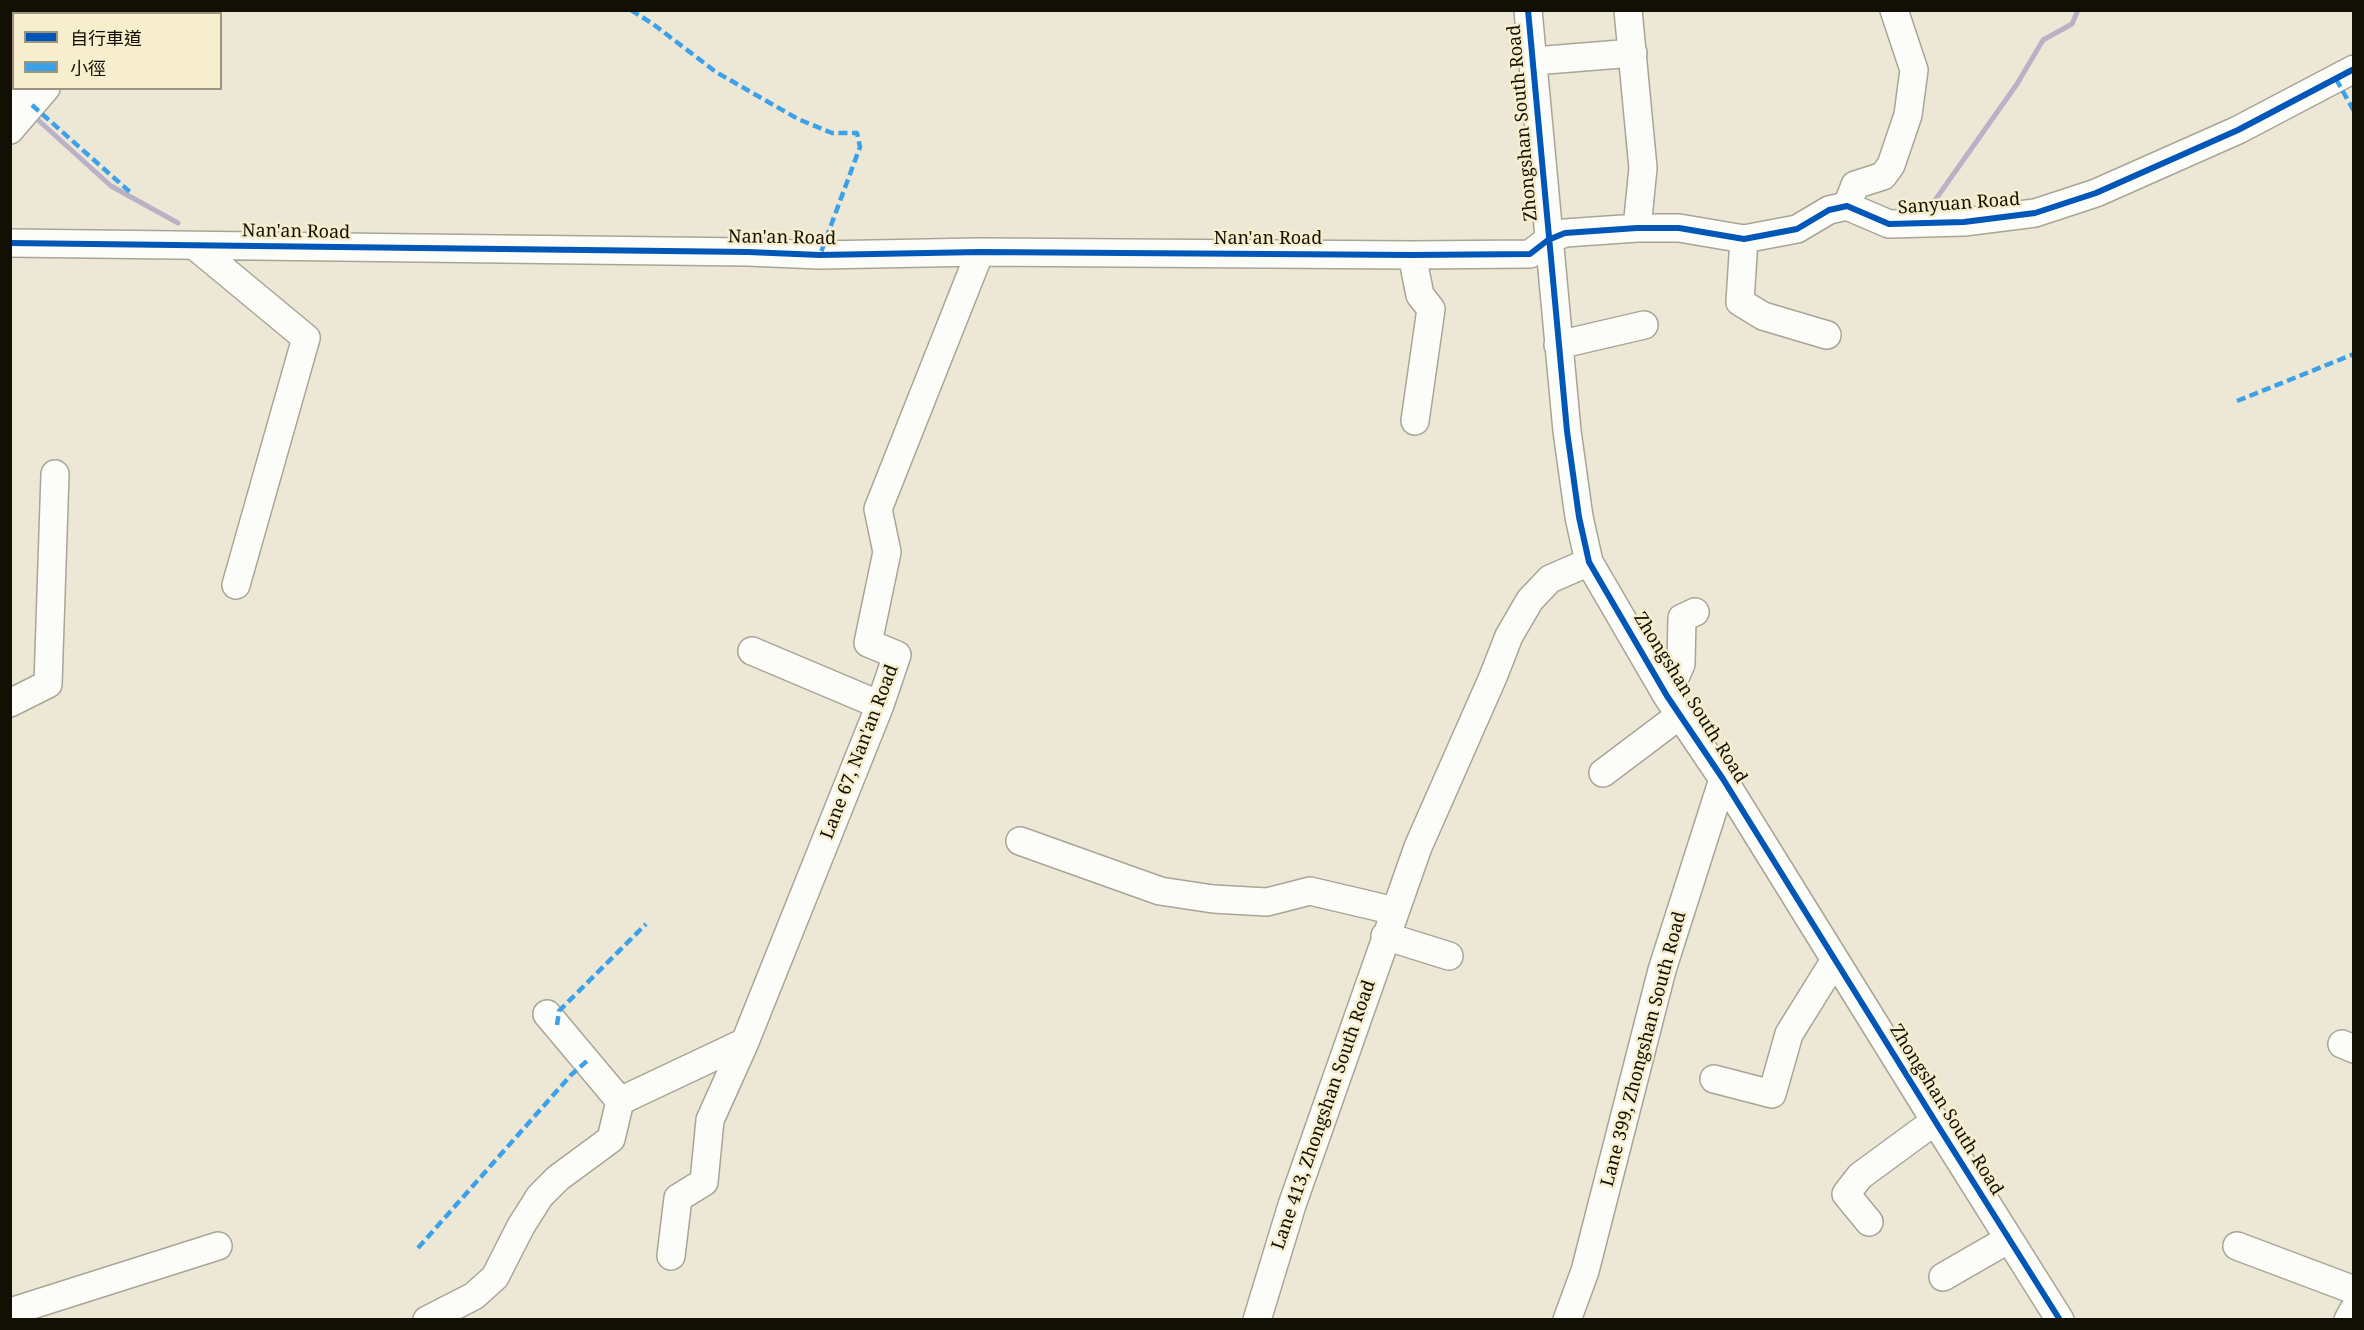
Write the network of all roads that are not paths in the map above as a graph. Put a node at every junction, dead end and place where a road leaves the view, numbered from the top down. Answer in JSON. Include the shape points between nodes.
{"nodes":[{"id":1,"x":1528,"y":10,"type":"edge"},
{"id":2,"x":1628,"y":10,"type":"edge"},
{"id":3,"x":1894,"y":10,"type":"edge"},
{"id":4,"x":1633,"y":53,"type":"junction"},
{"id":5,"x":1534,"y":61,"type":"junction"},
{"id":6,"x":2354,"y":69,"type":"edge"},
{"id":7,"x":44,"y":90,"type":"edge"},
{"id":8,"x":10,"y":130,"type":"edge"},
{"id":9,"x":1847,"y":206,"type":"junction"},
{"id":10,"x":1637,"y":228,"type":"junction"},
{"id":11,"x":1744,"y":238,"type":"junction"},
{"id":12,"x":1548,"y":240,"type":"junction"},
{"id":13,"x":10,"y":243,"type":"edge"},
{"id":14,"x":195,"y":246,"type":"junction"},
{"id":15,"x":980,"y":252,"type":"junction"},
{"id":16,"x":1412,"y":255,"type":"junction"},
{"id":17,"x":1644,"y":325,"type":"dead end"},
{"id":18,"x":1827,"y":335,"type":"dead end"},
{"id":19,"x":1558,"y":345,"type":"junction"},
{"id":20,"x":1415,"y":421,"type":"dead end"},
{"id":21,"x":56,"y":474,"type":"dead end"},
{"id":22,"x":1589,"y":561,"type":"junction"},
{"id":23,"x":236,"y":585,"type":"dead end"},
{"id":24,"x":1695,"y":612,"type":"dead end"},
{"id":25,"x":752,"y":651,"type":"dead end"},
{"id":26,"x":10,"y":703,"type":"edge"},
{"id":27,"x":880,"y":705,"type":"junction"},
{"id":28,"x":1673,"y":706,"type":"junction"},
{"id":29,"x":1603,"y":773,"type":"dead end"},
{"id":30,"x":1723,"y":779,"type":"junction"},
{"id":31,"x":1020,"y":841,"type":"dead end"},
{"id":32,"x":1395,"y":911,"type":"junction"},
{"id":33,"x":1385,"y":936,"type":"junction"},
{"id":34,"x":1449,"y":956,"type":"dead end"},
{"id":35,"x":1835,"y":960,"type":"junction"},
{"id":36,"x":547,"y":1014,"type":"dead end"},
{"id":37,"x":745,"y":1042,"type":"junction"},
{"id":38,"x":1714,"y":1079,"type":"dead end"},
{"id":39,"x":620,"y":1101,"type":"junction"},
{"id":40,"x":1935,"y":1121,"type":"junction"},
{"id":41,"x":1869,"y":1222,"type":"dead end"},
{"id":42,"x":2009,"y":1239,"type":"junction"},
{"id":43,"x":218,"y":1246,"type":"dead end"},
{"id":44,"x":2237,"y":1246,"type":"dead end"},
{"id":45,"x":671,"y":1257,"type":"dead end"},
{"id":46,"x":1943,"y":1277,"type":"dead end"},
{"id":47,"x":2354,"y":1290,"type":"edge"},
{"id":48,"x":2354,"y":1309,"type":"edge"},
{"id":49,"x":10,"y":1312,"type":"edge"},
{"id":50,"x":427,"y":1320,"type":"edge"},
{"id":51,"x":1257,"y":1320,"type":"edge"},
{"id":52,"x":1567,"y":1320,"type":"edge"},
{"id":53,"x":2060,"y":1320,"type":"edge"},
{"id":54,"x":2348,"y":1320,"type":"edge"}],
"edges":[{"from":1,"to":5,"type":"street","name":"Zhongshan South Road"},
{"from":2,"to":4,"type":"street"},
{"from":3,"to":9,"type":"street","via":[[1914,69],[1908,116],[1891,165],[1883,176],[1855,184]]},
{"from":4,"to":5,"type":"street"},
{"from":4,"to":10,"type":"street","via":[[1643,168]]},
{"from":5,"to":12,"type":"street","name":"Zhongshan South Road"},
{"from":6,"to":9,"type":"street","name":"Sanyuan Road","via":[[2238,130],[2096,193],[2035,213],[1964,222],[1889,224]]},
{"from":7,"to":8,"type":"street"},
{"from":9,"to":11,"type":"street","via":[[1828,210],[1797,229]]},
{"from":10,"to":11,"type":"street","via":[[1679,228]]},
{"from":10,"to":12,"type":"street","via":[[1565,233]]},
{"from":11,"to":18,"type":"street","via":[[1740,302],[1763,316]]},
{"from":12,"to":16,"type":"street","name":"Nan'an Road","via":[[1530,254]]},
{"from":12,"to":19,"type":"street","name":"Zhongshan South Road"},
{"from":13,"to":14,"type":"street","name":"Nan'an Road"},
{"from":14,"to":15,"type":"street","name":"Nan'an Road","via":[[820,255]]},
{"from":14,"to":23,"type":"street","via":[[306,338]]},
{"from":15,"to":16,"type":"street","name":"Nan'an Road"},
{"from":15,"to":27,"type":"street","name":"Lane 67, Nan'an Road","via":[[878,509],[887,552],[868,643],[897,655]]},
{"from":16,"to":20,"type":"street","via":[[1420,295],[1431,309]]},
{"from":17,"to":19,"type":"street"},
{"from":19,"to":22,"type":"street","name":"Zhongshan South Road","via":[[1576,496]]},
{"from":21,"to":26,"type":"street","via":[[48,684]]},
{"from":22,"to":28,"type":"street","name":"Zhongshan South Road"},
{"from":22,"to":32,"type":"street","name":"Lane 413, Zhongshan South Road","via":[[1550,579],[1530,600],[1509,636],[1418,847]]},
{"from":24,"to":28,"type":"street","via":[[1682,618],[1681,664]]},
{"from":25,"to":27,"type":"street"},
{"from":27,"to":37,"type":"street","name":"Lane 67, Nan'an Road"},
{"from":28,"to":29,"type":"street"},
{"from":28,"to":30,"type":"street","name":"Zhongshan South Road"},
{"from":30,"to":35,"type":"street","name":"Zhongshan South Road"},
{"from":30,"to":52,"type":"street","name":"Lane 399, Zhongshan South Road","via":[[1662,970],[1585,1271]]},
{"from":31,"to":32,"type":"street","via":[[1160,891],[1267,902],[1310,891]]},
{"from":32,"to":33,"type":"street","name":"Lane 413, Zhongshan South Road"},
{"from":33,"to":34,"type":"street"},
{"from":33,"to":51,"type":"street","name":"Lane 413, Zhongshan South Road","via":[[1292,1205]]},
{"from":35,"to":38,"type":"street","via":[[1789,1034],[1772,1094]]},
{"from":35,"to":40,"type":"street","name":"Zhongshan South Road"},
{"from":36,"to":39,"type":"street"},
{"from":37,"to":39,"type":"street"},
{"from":37,"to":45,"type":"street","name":"Lane 67, Nan'an Road","via":[[710,1120],[704,1182],[678,1198]]},
{"from":39,"to":50,"type":"street","via":[[611,1139],[540,1196],[495,1277],[474,1296]]},
{"from":40,"to":41,"type":"street","via":[[1860,1176],[1846,1194]]},
{"from":40,"to":42,"type":"street","name":"Zhongshan South Road"},
{"from":42,"to":46,"type":"street"},
{"from":42,"to":53,"type":"street","name":"Zhongshan South Road"},
{"from":43,"to":49,"type":"street"},
{"from":44,"to":47,"type":"street"},
{"from":48,"to":54,"type":"street"}]}
